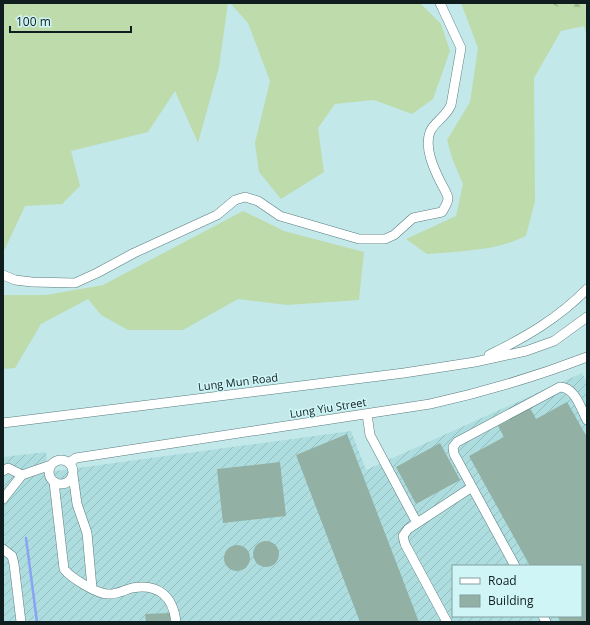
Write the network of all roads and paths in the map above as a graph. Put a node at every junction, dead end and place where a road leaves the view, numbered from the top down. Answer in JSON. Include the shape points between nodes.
{"nodes":[{"id":1,"x":440,"y":3,"type":"edge"},
{"id":2,"x":3,"y":275,"type":"edge"},
{"id":3,"x":587,"y":288,"type":"edge"},
{"id":4,"x":587,"y":317,"type":"edge"},
{"id":5,"x":587,"y":357,"type":"edge"},
{"id":6,"x":475,"y":362,"type":"junction"},
{"id":7,"x":367,"y":414,"type":"junction"},
{"id":8,"x":587,"y":420,"type":"edge"},
{"id":9,"x":3,"y":423,"type":"edge"},
{"id":10,"x":70,"y":462,"type":"junction"},
{"id":11,"x":51,"y":465,"type":"junction"},
{"id":12,"x":4,"y":470,"type":"edge"},
{"id":13,"x":22,"y":475,"type":"junction"},
{"id":14,"x":73,"y":476,"type":"junction"},
{"id":15,"x":54,"y":482,"type":"junction"},
{"id":16,"x":472,"y":487,"type":"junction"},
{"id":17,"x":3,"y":499,"type":"edge"},
{"id":18,"x":417,"y":523,"type":"junction"},
{"id":19,"x":3,"y":549,"type":"edge"},
{"id":20,"x":515,"y":565,"type":"edge"},
{"id":21,"x":92,"y":588,"type":"junction"},
{"id":22,"x":21,"y":622,"type":"edge"},
{"id":23,"x":176,"y":622,"type":"edge"},
{"id":24,"x":447,"y":622,"type":"edge"}],
"edges":[{"from":1,"to":2,"type":"street","via":[[461,48],[452,106],[430,132],[428,143],[431,160],[448,197],[442,212],[413,218],[385,240],[358,239],[280,216],[258,201],[245,197],[235,200],[217,214],[75,283],[32,282],[15,280]]},
{"from":3,"to":6,"type":"street","name":"Lung Mun Road","via":[[548,322]]},
{"from":4,"to":6,"type":"street","name":"Lung Mun Road","via":[[554,341],[526,351]]},
{"from":5,"to":7,"type":"street","name":"Lung Yiu Street","via":[[483,392]]},
{"from":6,"to":9,"type":"street","name":"Lung Mun Road"},
{"from":7,"to":10,"type":"street","name":"Lung Yiu Street","via":[[76,458]]},
{"from":7,"to":18,"type":"street","via":[[370,435]]},
{"from":8,"to":16,"type":"street","via":[[572,393],[568,388],[560,386],[457,442],[453,446],[454,454]]},
{"from":10,"to":11,"type":"street","via":[[60,459]]},
{"from":10,"to":14,"type":"street"},
{"from":11,"to":13,"type":"street"},
{"from":11,"to":15,"type":"street","via":[[49,474]]},
{"from":12,"to":13,"type":"street","via":[[8,468]]},
{"from":13,"to":17,"type":"street"},
{"from":14,"to":15,"type":"street","via":[[64,484]]},
{"from":14,"to":21,"type":"street","via":[[77,504],[87,533]]},
{"from":15,"to":21,"type":"street","via":[[64,569],[79,583]]},
{"from":16,"to":18,"type":"street"},
{"from":16,"to":20,"type":"street"},
{"from":18,"to":24,"type":"street","via":[[405,532],[403,539]]},
{"from":19,"to":22,"type":"street","via":[[12,556],[14,564]]},
{"from":21,"to":23,"type":"street","via":[[107,594],[133,588],[154,589],[168,598]]}]}
